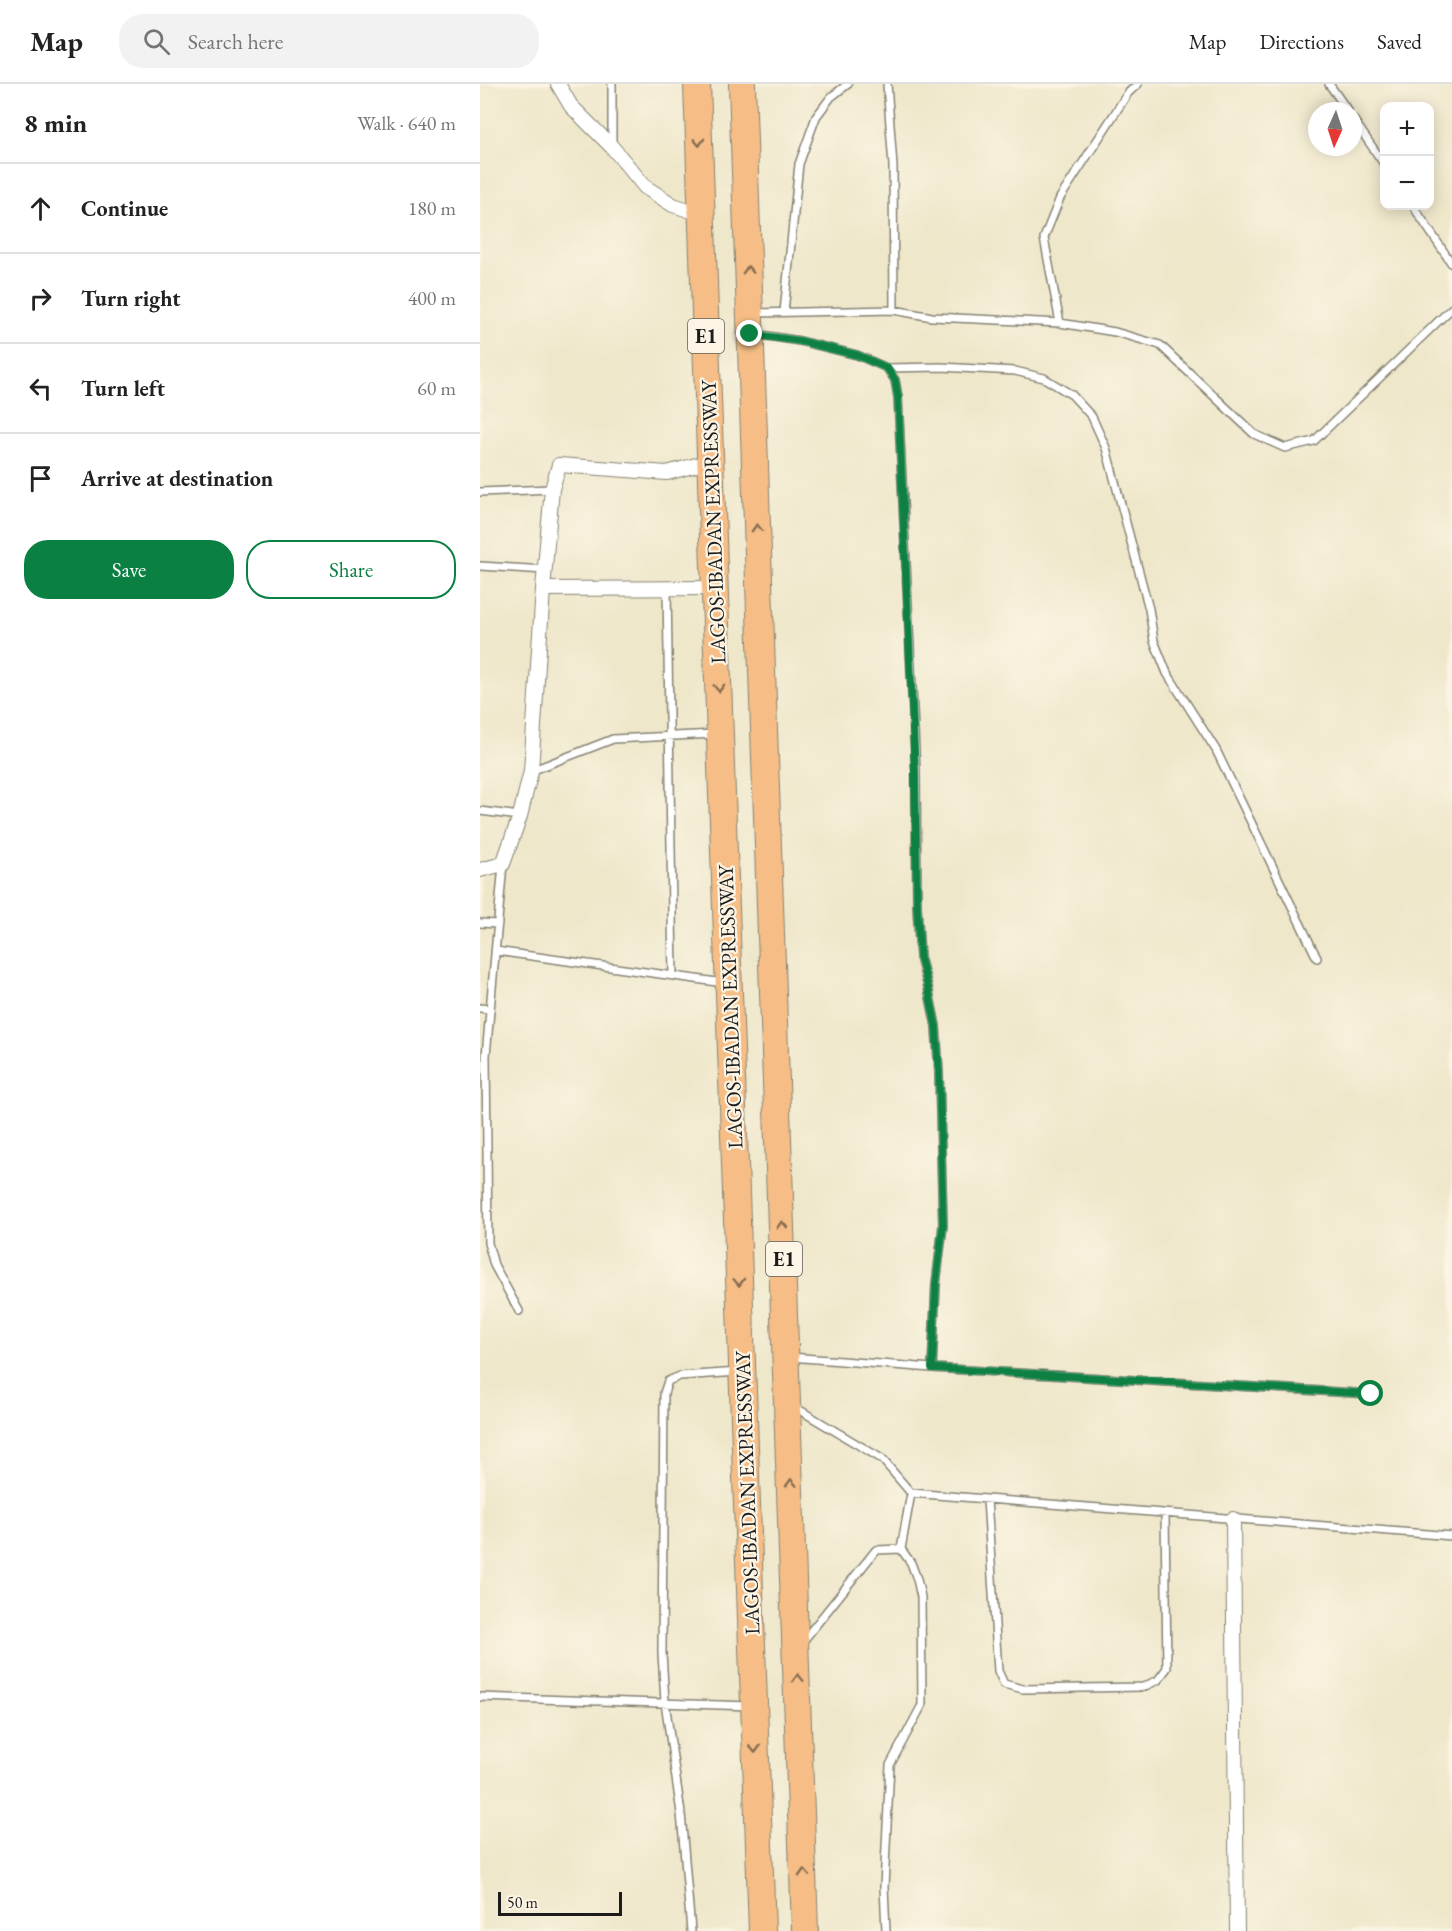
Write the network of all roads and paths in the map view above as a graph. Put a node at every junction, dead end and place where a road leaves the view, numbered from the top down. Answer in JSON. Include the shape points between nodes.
{"nodes":[{"id":1,"x":558,"y":84,"type":"edge"},
{"id":2,"x":612,"y":84,"type":"edge"},
{"id":3,"x":697,"y":84,"type":"edge"},
{"id":4,"x":742,"y":84,"type":"edge"},
{"id":5,"x":848,"y":84,"type":"edge"},
{"id":6,"x":887,"y":84,"type":"edge"},
{"id":7,"x":1138,"y":84,"type":"edge"},
{"id":8,"x":1329,"y":84,"type":"edge"},
{"id":9,"x":1342,"y":102,"type":"edge"},
{"id":10,"x":1362,"y":131,"type":"edge"},
{"id":11,"x":612,"y":147,"type":"junction"},
{"id":12,"x":1380,"y":158,"type":"edge"},
{"id":13,"x":1416,"y":210,"type":"edge"},
{"id":14,"x":701,"y":214,"type":"junction"},
{"id":15,"x":1452,"y":264,"type":"edge"},
{"id":16,"x":1452,"y":308,"type":"edge"},
{"id":17,"x":894,"y":310,"type":"junction"},
{"id":18,"x":784,"y":312,"type":"junction"},
{"id":19,"x":750,"y":323,"type":"junction"},
{"id":20,"x":1060,"y":323,"type":"junction"},
{"id":21,"x":887,"y":368,"type":"junction"},
{"id":22,"x":711,"y":461,"type":"junction"},
{"id":23,"x":552,"y":489,"type":"junction"},
{"id":24,"x":480,"y":492,"type":"edge"},
{"id":25,"x":480,"y":566,"type":"edge"},
{"id":26,"x":545,"y":570,"type":"junction"},
{"id":27,"x":667,"y":588,"type":"junction"},
{"id":28,"x":716,"y":588,"type":"junction"},
{"id":29,"x":543,"y":589,"type":"junction"},
{"id":30,"x":721,"y":734,"type":"junction"},
{"id":31,"x":669,"y":736,"type":"junction"},
{"id":32,"x":531,"y":771,"type":"junction"},
{"id":33,"x":480,"y":811,"type":"edge"},
{"id":34,"x":520,"y":816,"type":"junction"},
{"id":35,"x":503,"y":864,"type":"junction"},
{"id":36,"x":480,"y":870,"type":"edge"},
{"id":37,"x":480,"y":923,"type":"edge"},
{"id":38,"x":498,"y":924,"type":"junction"},
{"id":39,"x":496,"y":951,"type":"junction"},
{"id":40,"x":1317,"y":958,"type":"dead end"},
{"id":41,"x":673,"y":976,"type":"junction"},
{"id":42,"x":729,"y":983,"type":"junction"},
{"id":43,"x":480,"y":1008,"type":"edge"},
{"id":44,"x":490,"y":1009,"type":"junction"},
{"id":45,"x":519,"y":1311,"type":"dead end"},
{"id":46,"x":787,"y":1356,"type":"junction"},
{"id":47,"x":932,"y":1368,"type":"junction"},
{"id":48,"x":742,"y":1372,"type":"junction"},
{"id":49,"x":1371,"y":1394,"type":"dead end"},
{"id":50,"x":789,"y":1403,"type":"junction"},
{"id":51,"x":911,"y":1493,"type":"junction"},
{"id":52,"x":987,"y":1499,"type":"junction"},
{"id":53,"x":1165,"y":1513,"type":"junction"},
{"id":54,"x":1233,"y":1519,"type":"junction"},
{"id":55,"x":1452,"y":1536,"type":"edge"},
{"id":56,"x":901,"y":1549,"type":"junction"},
{"id":57,"x":797,"y":1649,"type":"junction"},
{"id":58,"x":480,"y":1696,"type":"edge"},
{"id":59,"x":665,"y":1702,"type":"junction"},
{"id":60,"x":754,"y":1706,"type":"junction"},
{"id":61,"x":691,"y":1931,"type":"edge"},
{"id":62,"x":762,"y":1931,"type":"edge"},
{"id":63,"x":805,"y":1931,"type":"edge"},
{"id":64,"x":886,"y":1931,"type":"edge"},
{"id":65,"x":1238,"y":1931,"type":"edge"}],
"edges":[{"from":1,"to":11,"type":"street","via":[[571,106]]},
{"from":2,"to":11,"type":"lane"},
{"from":3,"to":14,"type":"highway","name":"LAGOS-IBADAN EXPRESSWAY","number":"E1","one_way":true},
{"from":19,"to":4,"type":"highway","name":"LAGOS-IBADAN EXPRESSWAY","number":"E1","one_way":true},
{"from":5,"to":18,"type":"lane","via":[[831,97],[816,117],[799,164]]},
{"from":6,"to":17,"type":"lane","via":[[893,166]]},
{"from":7,"to":20,"type":"lane","via":[[1128,93],[1060,198],[1044,238]]},
{"from":8,"to":9,"type":"lane"},
{"from":10,"to":12,"type":"lane"},
{"from":11,"to":14,"type":"street","via":[[645,187],[673,205]]},
{"from":13,"to":15,"type":"lane"},
{"from":14,"to":22,"type":"highway","name":"LAGOS-IBADAN EXPRESSWAY","number":"E1"},
{"from":16,"to":20,"type":"lane","via":[[1314,441],[1285,448],[1254,434],[1160,345],[1115,332]]},
{"from":17,"to":18,"type":"lane"},
{"from":17,"to":20,"type":"lane","via":[[932,317]]},
{"from":18,"to":19,"type":"lane"},
{"from":19,"to":21,"type":"lane"},
{"from":46,"to":19,"type":"highway","name":"LAGOS-IBADAN EXPRESSWAY","number":"E1","one_way":true},
{"from":21,"to":40,"type":"lane","via":[[1015,370],[1044,378],[1072,395],[1092,417],[1106,448],[1154,640],[1163,662],[1216,750]]},
{"from":21,"to":47,"type":"lane","via":[[895,380],[898,397],[920,957],[936,1026],[939,1073],[943,1226]]},
{"from":22,"to":23,"type":"street","via":[[667,474],[559,465]]},
{"from":22,"to":28,"type":"highway","name":"LAGOS-IBADAN EXPRESSWAY","number":"E1"},
{"from":23,"to":24,"type":"lane"},
{"from":23,"to":26,"type":"street"},
{"from":25,"to":26,"type":"lane"},
{"from":26,"to":29,"type":"street"},
{"from":27,"to":28,"type":"street"},
{"from":27,"to":29,"type":"street"},
{"from":27,"to":31,"type":"lane"},
{"from":28,"to":30,"type":"highway","name":"LAGOS-IBADAN EXPRESSWAY","number":"E1","one_way":true},
{"from":29,"to":32,"type":"street"},
{"from":30,"to":31,"type":"lane"},
{"from":30,"to":42,"type":"highway","name":"LAGOS-IBADAN EXPRESSWAY","number":"E1"},
{"from":31,"to":32,"type":"lane","via":[[613,739]]},
{"from":31,"to":41,"type":"lane"},
{"from":32,"to":34,"type":"street"},
{"from":33,"to":34,"type":"lane"},
{"from":34,"to":35,"type":"street"},
{"from":35,"to":36,"type":"street"},
{"from":35,"to":38,"type":"lane"},
{"from":37,"to":38,"type":"lane"},
{"from":38,"to":39,"type":"lane"},
{"from":39,"to":41,"type":"lane"},
{"from":39,"to":44,"type":"lane"},
{"from":41,"to":42,"type":"lane"},
{"from":42,"to":48,"type":"highway","name":"LAGOS-IBADAN EXPRESSWAY","number":"E1","one_way":true},
{"from":43,"to":44,"type":"lane"},
{"from":44,"to":45,"type":"lane","via":[[486,1056],[488,1243],[494,1265]]},
{"from":46,"to":47,"type":"lane"},
{"from":46,"to":50,"type":"highway","name":"LAGOS-IBADAN EXPRESSWAY","number":"E1"},
{"from":47,"to":49,"type":"lane"},
{"from":48,"to":59,"type":"lane","via":[[680,1376],[668,1381],[664,1393]]},
{"from":48,"to":60,"type":"highway","name":"LAGOS-IBADAN EXPRESSWAY","number":"E1"},
{"from":50,"to":51,"type":"lane","via":[[882,1459]]},
{"from":57,"to":50,"type":"highway","name":"LAGOS-IBADAN EXPRESSWAY","number":"E1","one_way":true},
{"from":51,"to":52,"type":"lane"},
{"from":51,"to":56,"type":"lane"},
{"from":52,"to":53,"type":"lane"},
{"from":52,"to":53,"type":"lane","via":[[998,1671],[1004,1684],[1023,1689],[1143,1687],[1158,1680],[1167,1668]]},
{"from":53,"to":54,"type":"lane"},
{"from":54,"to":55,"type":"lane"},
{"from":54,"to":65,"type":"street"},
{"from":56,"to":57,"type":"lane","via":[[876,1550]]},
{"from":56,"to":64,"type":"lane","via":[[911,1563],[921,1597],[922,1705],[890,1765],[884,1887]]},
{"from":63,"to":57,"type":"highway","name":"LAGOS-IBADAN EXPRESSWAY","number":"E1","one_way":true},
{"from":58,"to":59,"type":"lane"},
{"from":59,"to":60,"type":"lane"},
{"from":59,"to":61,"type":"lane","via":[[681,1813]]},
{"from":60,"to":62,"type":"highway","name":"LAGOS-IBADAN EXPRESSWAY","number":"E1","one_way":true}]}
